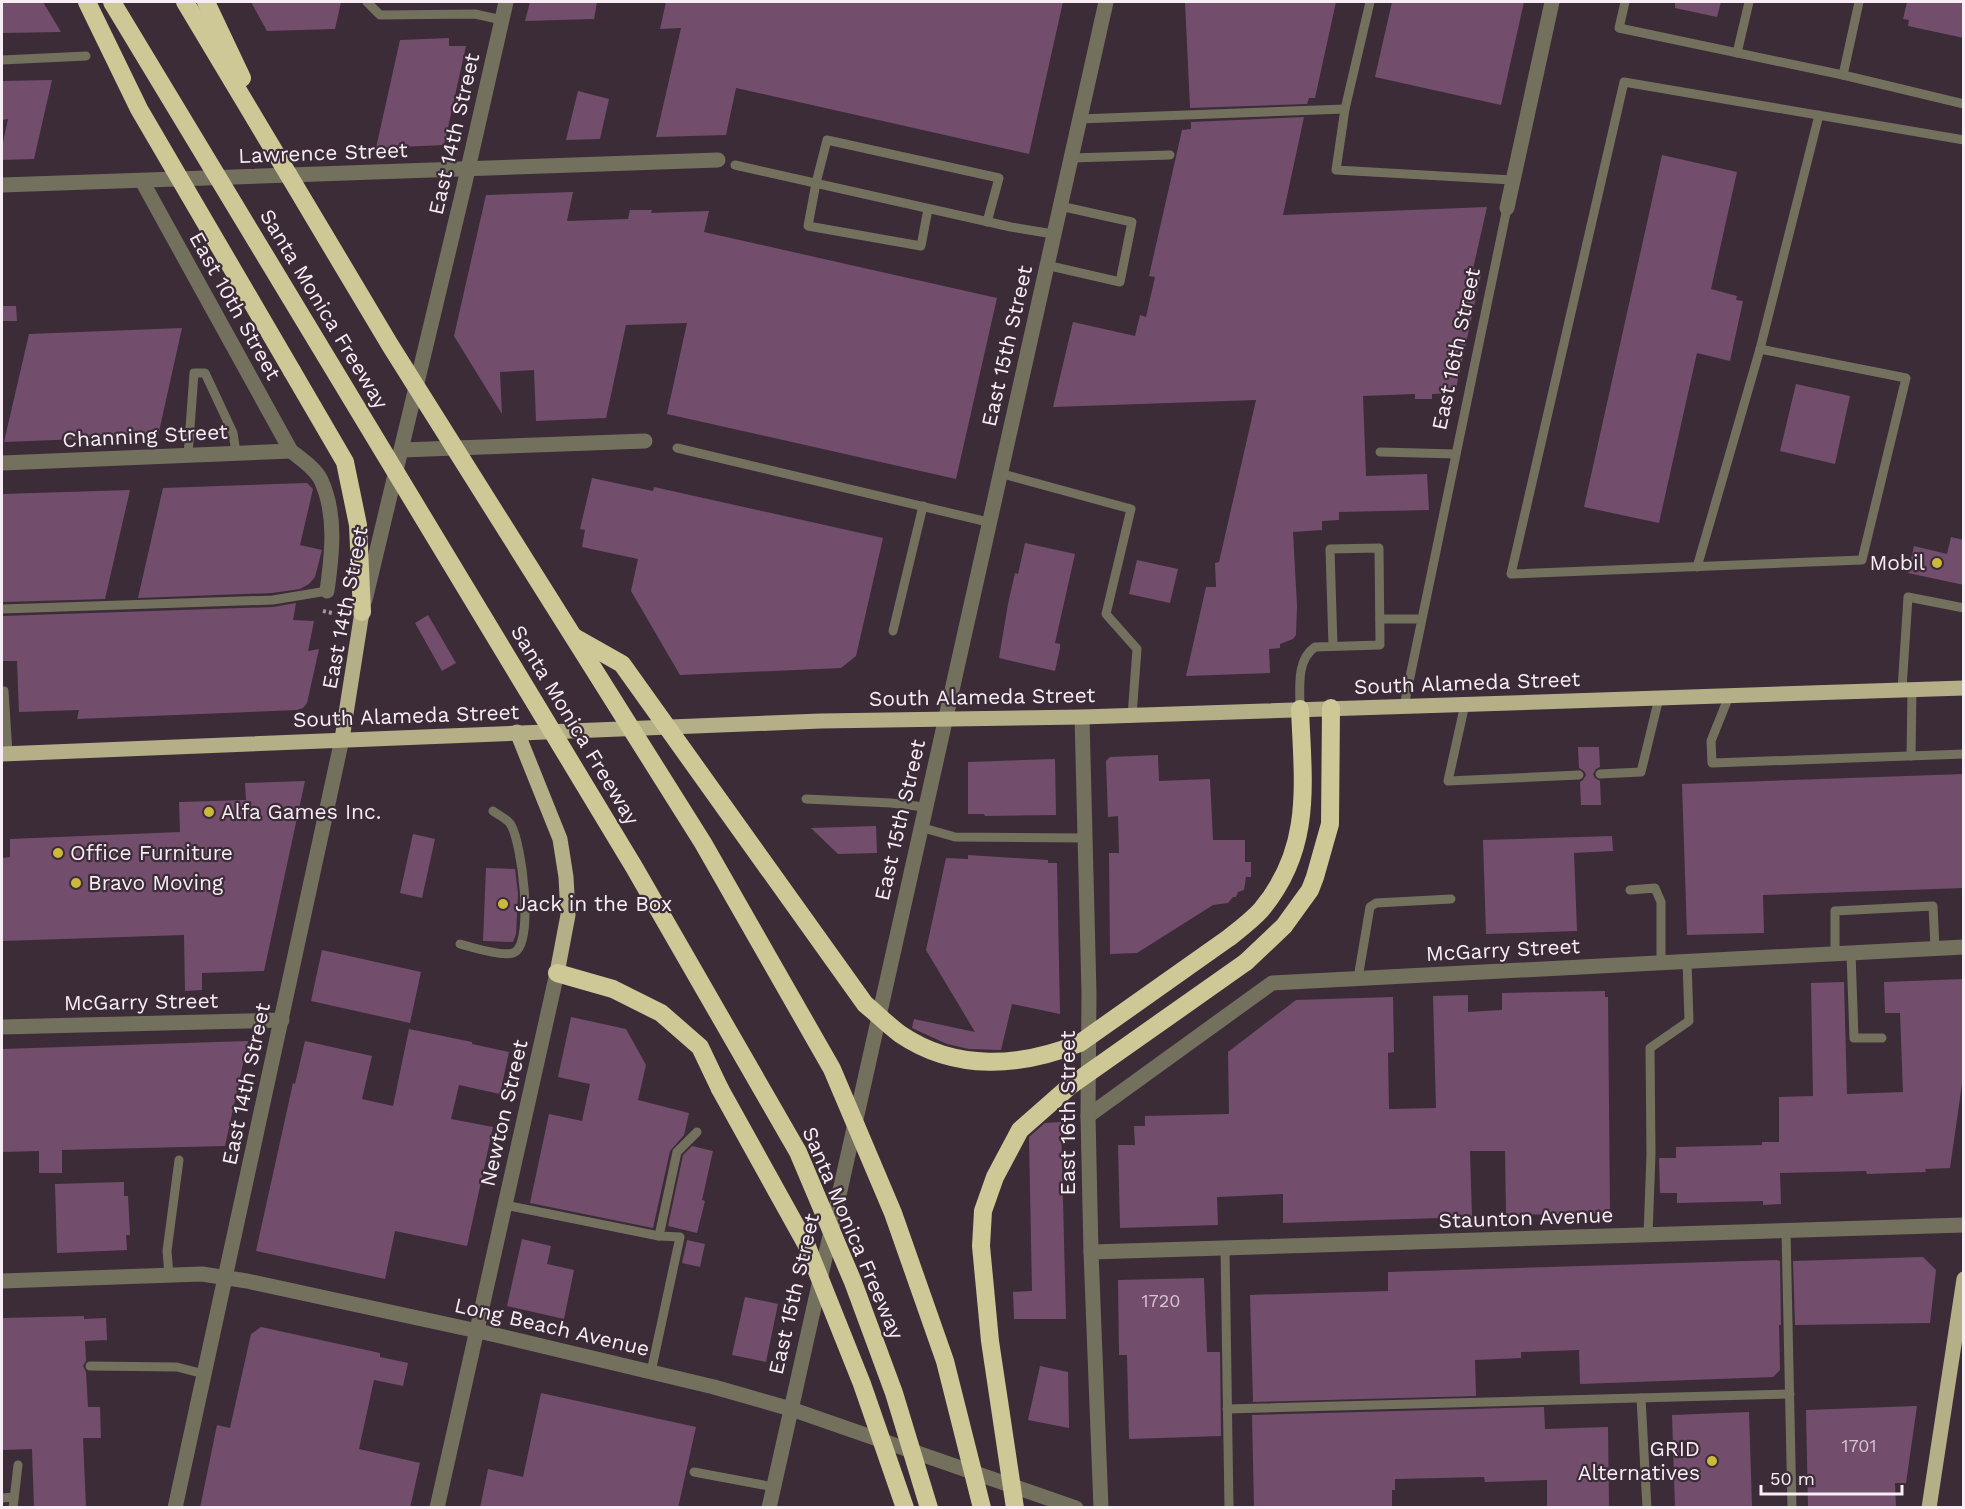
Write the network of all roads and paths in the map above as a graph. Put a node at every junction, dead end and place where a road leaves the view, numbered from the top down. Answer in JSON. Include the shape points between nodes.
{"nodes":[{"id":1,"x":87,"y":2,"type":"edge"},
{"id":2,"x":112,"y":2,"type":"edge"},
{"id":3,"x":185,"y":2,"type":"edge"},
{"id":4,"x":206,"y":2,"type":"edge"},
{"id":5,"x":367,"y":2,"type":"edge"},
{"id":6,"x":506,"y":2,"type":"edge"},
{"id":7,"x":1106,"y":2,"type":"edge"},
{"id":8,"x":1370,"y":2,"type":"edge"},
{"id":9,"x":1552,"y":2,"type":"edge"},
{"id":10,"x":1625,"y":2,"type":"edge"},
{"id":11,"x":1749,"y":2,"type":"edge"},
{"id":12,"x":1859,"y":2,"type":"edge"},
{"id":13,"x":502,"y":20,"type":"junction"},
{"id":14,"x":1737,"y":53,"type":"junction"},
{"id":15,"x":86,"y":56,"type":"dead end"},
{"id":16,"x":2,"y":60,"type":"edge"},
{"id":17,"x":1843,"y":75,"type":"junction"},
{"id":18,"x":1964,"y":104,"type":"edge"},
{"id":19,"x":1345,"y":109,"type":"junction"},
{"id":20,"x":1819,"y":115,"type":"junction"},
{"id":21,"x":1079,"y":119,"type":"junction"},
{"id":22,"x":1964,"y":140,"type":"edge"},
{"id":23,"x":1170,"y":155,"type":"dead end"},
{"id":24,"x":1071,"y":158,"type":"junction"},
{"id":25,"x":718,"y":160,"type":"dead end"},
{"id":26,"x":735,"y":165,"type":"dead end"},
{"id":27,"x":468,"y":168,"type":"junction"},
{"id":28,"x":288,"y":174,"type":"junction"},
{"id":29,"x":1512,"y":180,"type":"junction"},
{"id":30,"x":142,"y":181,"type":"junction"},
{"id":31,"x":816,"y":183,"type":"junction"},
{"id":32,"x":2,"y":185,"type":"edge"},
{"id":33,"x":1060,"y":206,"type":"junction"},
{"id":34,"x":1507,"y":208,"type":"joint"},
{"id":35,"x":928,"y":209,"type":"junction"},
{"id":36,"x":987,"y":222,"type":"junction"},
{"id":37,"x":1053,"y":234,"type":"junction"},
{"id":38,"x":1046,"y":265,"type":"junction"},
{"id":39,"x":1760,"y":349,"type":"junction"},
{"id":40,"x":645,"y":441,"type":"dead end"},
{"id":41,"x":677,"y":448,"type":"dead end"},
{"id":42,"x":402,"y":450,"type":"junction"},
{"id":43,"x":291,"y":451,"type":"junction"},
{"id":44,"x":1380,"y":452,"type":"dead end"},
{"id":45,"x":236,"y":453,"type":"junction"},
{"id":46,"x":1456,"y":454,"type":"junction"},
{"id":47,"x":188,"y":455,"type":"junction"},
{"id":48,"x":2,"y":464,"type":"edge"},
{"id":49,"x":999,"y":473,"type":"junction"},
{"id":50,"x":923,"y":506,"type":"junction"},
{"id":51,"x":988,"y":522,"type":"junction"},
{"id":52,"x":1697,"y":567,"type":"junction"},
{"id":53,"x":327,"y":591,"type":"joint"},
{"id":54,"x":1964,"y":608,"type":"edge"},
{"id":55,"x":2,"y":609,"type":"edge"},
{"id":56,"x":323,"y":611,"type":"dead end"},
{"id":57,"x":362,"y":612,"type":"junction"},
{"id":58,"x":332,"y":613,"type":"dead end"},
{"id":59,"x":1380,"y":619,"type":"junction"},
{"id":60,"x":1421,"y":619,"type":"junction"},
{"id":61,"x":893,"y":632,"type":"dead end"},
{"id":62,"x":575,"y":637,"type":"junction"},
{"id":63,"x":1333,"y":646,"type":"junction"},
{"id":64,"x":1964,"y":688,"type":"edge"},
{"id":65,"x":1907,"y":689,"type":"junction"},
{"id":66,"x":2,"y":691,"type":"edge"},
{"id":67,"x":1729,"y":696,"type":"junction"},
{"id":68,"x":1659,"y":698,"type":"junction"},
{"id":69,"x":1465,"y":704,"type":"junction"},
{"id":70,"x":1404,"y":706,"type":"junction"},
{"id":71,"x":1331,"y":708,"type":"junction"},
{"id":72,"x":1299,"y":709,"type":"junction"},
{"id":73,"x":1132,"y":716,"type":"junction"},
{"id":74,"x":1082,"y":717,"type":"junction"},
{"id":75,"x":945,"y":719,"type":"junction"},
{"id":76,"x":517,"y":732,"type":"junction"},
{"id":77,"x":342,"y":739,"type":"junction"},
{"id":78,"x":5,"y":754,"type":"edge"},
{"id":79,"x":1964,"y":754,"type":"edge"},
{"id":80,"x":1911,"y":756,"type":"junction"},
{"id":81,"x":1600,"y":774,"type":"dead end"},
{"id":82,"x":1580,"y":775,"type":"dead end"},
{"id":83,"x":806,"y":800,"type":"dead end"},
{"id":84,"x":924,"y":807,"type":"junction"},
{"id":85,"x":493,"y":811,"type":"dead end"},
{"id":86,"x":920,"y":827,"type":"junction"},
{"id":87,"x":1085,"y":838,"type":"junction"},
{"id":88,"x":1630,"y":890,"type":"dead end"},
{"id":89,"x":1450,"y":899,"type":"dead end"},
{"id":90,"x":460,"y":944,"type":"dead end"},
{"id":91,"x":1964,"y":947,"type":"edge"},
{"id":92,"x":1935,"y":948,"type":"junction"},
{"id":93,"x":1835,"y":953,"type":"junction"},
{"id":94,"x":1851,"y":953,"type":"junction"},
{"id":95,"x":1687,"y":961,"type":"junction"},
{"id":96,"x":1661,"y":963,"type":"junction"},
{"id":97,"x":557,"y":973,"type":"junction"},
{"id":98,"x":1358,"y":978,"type":"junction"},
{"id":99,"x":282,"y":1020,"type":"junction"},
{"id":100,"x":2,"y":1027,"type":"edge"},
{"id":101,"x":1882,"y":1038,"type":"dead end"},
{"id":102,"x":1088,"y":1116,"type":"junction"},
{"id":103,"x":697,"y":1132,"type":"dead end"},
{"id":104,"x":179,"y":1160,"type":"dead end"},
{"id":105,"x":505,"y":1205,"type":"junction"},
{"id":106,"x":1964,"y":1225,"type":"edge"},
{"id":107,"x":1786,"y":1231,"type":"junction"},
{"id":108,"x":1648,"y":1235,"type":"junction"},
{"id":109,"x":658,"y":1236,"type":"junction"},
{"id":110,"x":1225,"y":1248,"type":"junction"},
{"id":111,"x":1091,"y":1252,"type":"junction"},
{"id":112,"x":169,"y":1275,"type":"junction"},
{"id":113,"x":225,"y":1276,"type":"junction"},
{"id":114,"x":1964,"y":1279,"type":"edge"},
{"id":115,"x":2,"y":1281,"type":"edge"},
{"id":116,"x":477,"y":1330,"type":"junction"},
{"id":117,"x":90,"y":1366,"type":"dead end"},
{"id":118,"x":651,"y":1372,"type":"junction"},
{"id":119,"x":204,"y":1374,"type":"junction"},
{"id":120,"x":1790,"y":1394,"type":"junction"},
{"id":121,"x":1641,"y":1398,"type":"junction"},
{"id":122,"x":790,"y":1409,"type":"junction"},
{"id":123,"x":1227,"y":1409,"type":"junction"},
{"id":124,"x":18,"y":1465,"type":"dead end"},
{"id":125,"x":694,"y":1472,"type":"dead end"},
{"id":126,"x":774,"y":1487,"type":"junction"},
{"id":127,"x":2,"y":1498,"type":"edge"},
{"id":128,"x":14,"y":1502,"type":"edge"},
{"id":129,"x":175,"y":1508,"type":"edge"},
{"id":130,"x":437,"y":1508,"type":"edge"},
{"id":131,"x":769,"y":1508,"type":"edge"},
{"id":132,"x":905,"y":1508,"type":"edge"},
{"id":133,"x":928,"y":1508,"type":"edge"},
{"id":134,"x":982,"y":1508,"type":"edge"},
{"id":135,"x":1014,"y":1508,"type":"edge"},
{"id":136,"x":1076,"y":1508,"type":"edge"},
{"id":137,"x":1101,"y":1508,"type":"edge"},
{"id":138,"x":1229,"y":1508,"type":"edge"},
{"id":139,"x":1647,"y":1508,"type":"edge"},
{"id":140,"x":1792,"y":1508,"type":"edge"},
{"id":141,"x":1929,"y":1508,"type":"edge"}],
"edges":[{"from":1,"to":57,"type":"highway","bridge":true,"via":[[139,109],[345,462],[358,525]]},
{"from":2,"to":133,"type":"highway","name":"Santa Monica Freeway","bridge":true,"via":[[634,867],[798,1152],[886,1370]]},
{"from":3,"to":28,"type":"highway","name":"Santa Monica Freeway"},
{"from":4,"to":28,"type":"highway"},
{"from":5,"to":13,"type":"lane","via":[[380,15],[474,14]]},
{"from":6,"to":13,"type":"street","name":"East 14th Street"},
{"from":7,"to":21,"type":"street","name":"East 15th Street"},
{"from":8,"to":19,"type":"lane"},
{"from":9,"to":29,"type":"street","name":"East 16th Street"},
{"from":10,"to":14,"type":"lane","via":[[1619,28]]},
{"from":11,"to":14,"type":"lane"},
{"from":12,"to":17,"type":"lane"},
{"from":13,"to":27,"type":"street","name":"East 14th Street"},
{"from":14,"to":17,"type":"lane"},
{"from":15,"to":16,"type":"lane"},
{"from":17,"to":18,"type":"lane"},
{"from":19,"to":21,"type":"lane"},
{"from":19,"to":29,"type":"lane","via":[[1336,170]]},
{"from":20,"to":22,"type":"lane"},
{"from":20,"to":39,"type":"lane"},
{"from":20,"to":52,"type":"lane","via":[[1624,82],[1511,574]]},
{"from":21,"to":24,"type":"street","name":"East 15th Street"},
{"from":23,"to":24,"type":"lane"},
{"from":24,"to":33,"type":"street","name":"East 15th Street"},
{"from":25,"to":27,"type":"street","name":"Lawrence Street"},
{"from":26,"to":31,"type":"lane"},
{"from":27,"to":30,"type":"street","name":"Lawrence Street"},
{"from":27,"to":42,"type":"street","name":"East 14th Street"},
{"from":28,"to":62,"type":"highway","name":"Santa Monica Freeway","bridge":true,"via":[[390,345]]},
{"from":29,"to":34,"type":"street","name":"East 16th Street"},
{"from":30,"to":32,"type":"street","name":"Lawrence Street"},
{"from":30,"to":43,"type":"street","name":"East 10th Street"},
{"from":31,"to":35,"type":"lane"},
{"from":31,"to":35,"type":"lane","via":[[808,226],[921,246]]},
{"from":31,"to":36,"type":"lane","via":[[827,140],[999,178]]},
{"from":33,"to":37,"type":"street","name":"East 15th Street"},
{"from":33,"to":38,"type":"lane","via":[[1132,222],[1120,282]]},
{"from":34,"to":46,"type":"lane","name":"East 16th Street"},
{"from":35,"to":36,"type":"lane"},
{"from":36,"to":37,"type":"lane"},
{"from":37,"to":38,"type":"street","name":"East 15th Street"},
{"from":38,"to":49,"type":"street","name":"East 15th Street"},
{"from":39,"to":52,"type":"lane"},
{"from":39,"to":52,"type":"lane","via":[[1906,378],[1862,560]]},
{"from":40,"to":42,"type":"street"},
{"from":41,"to":50,"type":"lane"},
{"from":42,"to":57,"type":"street","name":"East 14th Street"},
{"from":43,"to":45,"type":"street","name":"Channing Street"},
{"from":43,"to":53,"type":"street","name":"East 10th Street","via":[[320,478],[332,521]]},
{"from":44,"to":46,"type":"lane"},
{"from":45,"to":47,"type":"street","name":"Channing Street"},
{"from":45,"to":47,"type":"lane","via":[[233,433],[205,373],[194,373]]},
{"from":46,"to":60,"type":"lane","name":"East 16th Street"},
{"from":47,"to":48,"type":"street","name":"Channing Street"},
{"from":49,"to":51,"type":"street","name":"East 15th Street"},
{"from":49,"to":73,"type":"lane","via":[[1131,509],[1106,614],[1137,649]]},
{"from":50,"to":51,"type":"lane"},
{"from":50,"to":61,"type":"lane"},
{"from":51,"to":75,"type":"street","name":"East 15th Street"},
{"from":53,"to":55,"type":"lane","via":[[273,600]]},
{"from":54,"to":65,"type":"lane","via":[[1908,597]]},
{"from":56,"to":58,"type":"path"},
{"from":57,"to":77,"type":"main road","name":"East 14th Street"},
{"from":59,"to":60,"type":"lane"},
{"from":59,"to":63,"type":"lane","via":[[1380,645]]},
{"from":59,"to":63,"type":"lane","via":[[1379,548],[1330,549]]},
{"from":60,"to":70,"type":"lane","name":"East 16th Street"},
{"from":62,"to":72,"type":"highway","bridge":true,"via":[[622,664],[865,1004],[901,1034],[942,1055],[977,1062],[1031,1059],[1080,1043],[1230,938],[1260,911],[1281,882],[1297,846],[1304,797]]},
{"from":62,"to":134,"type":"highway","name":"Santa Monica Freeway","bridge":true,"via":[[703,843],[832,1069],[893,1213],[942,1351]]},
{"from":63,"to":72,"type":"lane","via":[[1315,647],[1308,652],[1301,666]]},
{"from":64,"to":65,"type":"main road","name":"South Alameda Street"},
{"from":65,"to":67,"type":"main road","name":"South Alameda Street"},
{"from":65,"to":80,"type":"lane"},
{"from":66,"to":78,"type":"lane"},
{"from":67,"to":68,"type":"main road","name":"South Alameda Street"},
{"from":67,"to":80,"type":"lane","via":[[1711,741],[1712,763]]},
{"from":68,"to":69,"type":"main road","name":"South Alameda Street"},
{"from":68,"to":81,"type":"lane","via":[[1641,772]]},
{"from":69,"to":70,"type":"main road","name":"South Alameda Street"},
{"from":69,"to":82,"type":"lane","via":[[1448,781]]},
{"from":70,"to":71,"type":"main road","name":"South Alameda Street"},
{"from":71,"to":72,"type":"main road","name":"South Alameda Street"},
{"from":71,"to":135,"type":"highway","bridge":true,"via":[[1330,824],[1310,890],[1284,926],[1246,962],[1070,1086],[1020,1130],[995,1177],[983,1211],[981,1246]]},
{"from":72,"to":73,"type":"main road","name":"South Alameda Street"},
{"from":73,"to":74,"type":"main road","name":"South Alameda Street"},
{"from":74,"to":75,"type":"main road","name":"South Alameda Street"},
{"from":74,"to":87,"type":"street","name":"East 16th Street"},
{"from":75,"to":76,"type":"main road","name":"South Alameda Street"},
{"from":75,"to":84,"type":"street","name":"East 15th Street"},
{"from":76,"to":77,"type":"main road","name":"South Alameda Street"},
{"from":76,"to":97,"type":"main road","name":"Newton Street","via":[[560,839],[568,915]]},
{"from":77,"to":78,"type":"main road","name":"South Alameda Street"},
{"from":77,"to":99,"type":"street","name":"East 14th Street"},
{"from":79,"to":80,"type":"lane"},
{"from":83,"to":84,"type":"lane"},
{"from":84,"to":86,"type":"street","name":"East 15th Street"},
{"from":85,"to":90,"type":"lane","via":[[511,824],[522,859],[522,945],[514,953],[506,954]]},
{"from":86,"to":87,"type":"lane","via":[[955,837]]},
{"from":86,"to":122,"type":"street","name":"East 15th Street"},
{"from":87,"to":102,"type":"street","name":"East 16th Street"},
{"from":88,"to":96,"type":"lane","via":[[1655,888],[1661,902]]},
{"from":89,"to":98,"type":"lane","via":[[1376,903],[1370,907]]},
{"from":91,"to":92,"type":"street","name":"McGarry Street"},
{"from":92,"to":93,"type":"lane","via":[[1933,906],[1835,911]]},
{"from":92,"to":94,"type":"street","name":"McGarry Street"},
{"from":93,"to":94,"type":"street","name":"McGarry Street"},
{"from":93,"to":95,"type":"street","name":"McGarry Street"},
{"from":94,"to":101,"type":"lane","via":[[1854,1038]]},
{"from":95,"to":96,"type":"street","name":"McGarry Street"},
{"from":95,"to":108,"type":"lane","via":[[1689,1021],[1650,1048]]},
{"from":96,"to":98,"type":"street","name":"McGarry Street"},
{"from":97,"to":105,"type":"street","name":"Newton Street"},
{"from":97,"to":132,"type":"highway","bridge":true,"via":[[614,989],[661,1013],[700,1047],[806,1244],[862,1384]]},
{"from":98,"to":102,"type":"street","name":"McGarry Street","via":[[1272,983]]},
{"from":99,"to":100,"type":"street","name":"McGarry Street"},
{"from":99,"to":113,"type":"street","name":"East 14th Street"},
{"from":102,"to":111,"type":"street","name":"East 16th Street"},
{"from":103,"to":109,"type":"lane","via":[[677,1152]]},
{"from":104,"to":112,"type":"lane","via":[[167,1251]]},
{"from":105,"to":109,"type":"lane"},
{"from":105,"to":116,"type":"street","name":"Newton Street"},
{"from":106,"to":107,"type":"street","name":"Staunton Avenue"},
{"from":107,"to":108,"type":"street","name":"Staunton Avenue"},
{"from":107,"to":120,"type":"lane"},
{"from":108,"to":110,"type":"street","name":"Staunton Avenue"},
{"from":109,"to":118,"type":"lane","via":[[680,1237]]},
{"from":110,"to":111,"type":"street","name":"Staunton Avenue"},
{"from":110,"to":123,"type":"lane"},
{"from":111,"to":137,"type":"street","name":"East 16th Street"},
{"from":112,"to":113,"type":"street","name":"Long Beach Avenue"},
{"from":112,"to":115,"type":"street","name":"Long Beach Avenue"},
{"from":113,"to":116,"type":"street","name":"Long Beach Avenue"},
{"from":113,"to":119,"type":"street","name":"East 14th Street"},
{"from":114,"to":141,"type":"main road"},
{"from":116,"to":118,"type":"street","name":"Long Beach Avenue"},
{"from":116,"to":130,"type":"street","name":"Newton Street"},
{"from":117,"to":119,"type":"lane","via":[[177,1367]]},
{"from":118,"to":122,"type":"street","name":"Long Beach Avenue"},
{"from":119,"to":129,"type":"street","name":"East 14th Street"},
{"from":120,"to":121,"type":"lane"},
{"from":120,"to":140,"type":"lane"},
{"from":121,"to":123,"type":"lane"},
{"from":121,"to":139,"type":"lane"},
{"from":122,"to":126,"type":"street","name":"East 15th Street"},
{"from":122,"to":136,"type":"street","name":"Long Beach Avenue"},
{"from":123,"to":138,"type":"lane"},
{"from":124,"to":128,"type":"lane"},
{"from":125,"to":126,"type":"lane"},
{"from":126,"to":131,"type":"street","name":"East 15th Street"},
{"from":127,"to":128,"type":"lane"}]}
